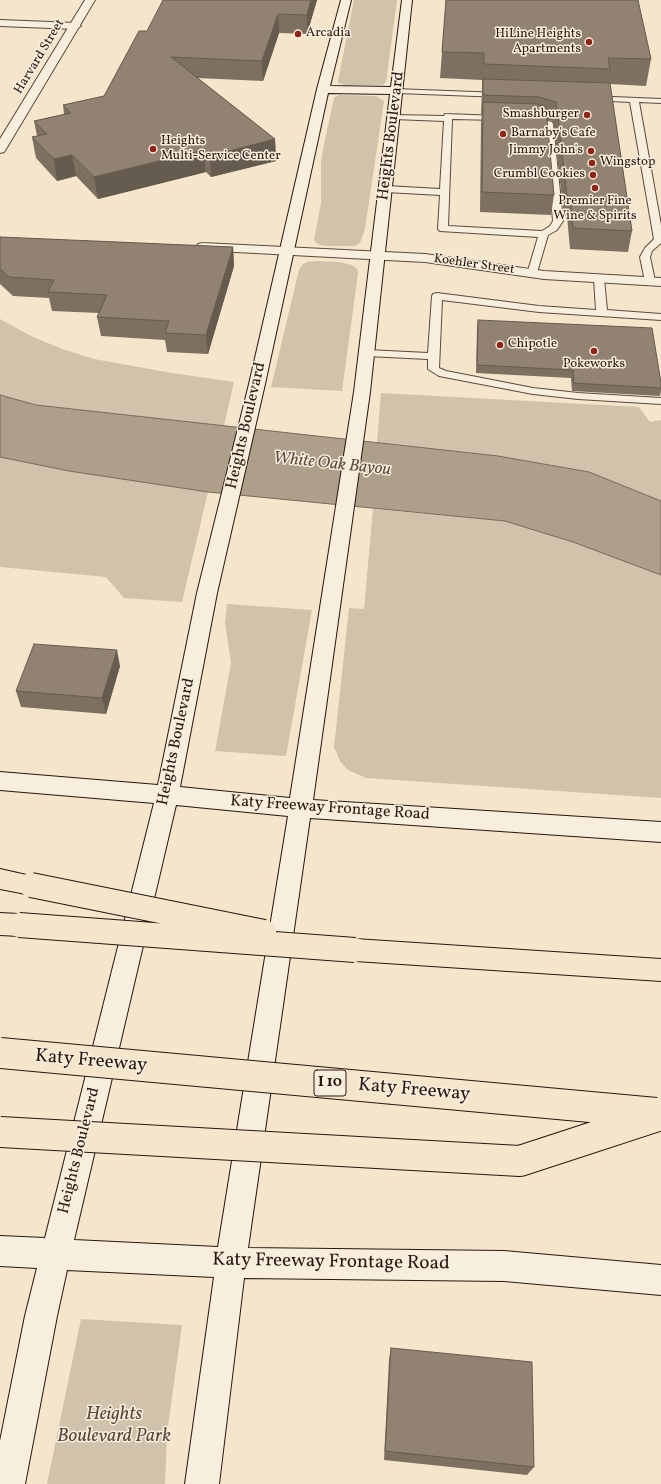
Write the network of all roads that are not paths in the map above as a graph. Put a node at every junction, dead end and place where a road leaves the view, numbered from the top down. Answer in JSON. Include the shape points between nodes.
{"nodes":[{"id":1,"x":90,"y":0,"type":"edge"},
{"id":2,"x":346,"y":0,"type":"edge"},
{"id":3,"x":407,"y":0,"type":"edge"},
{"id":4,"x":0,"y":23,"type":"edge"},
{"id":5,"x":76,"y":26,"type":"junction"},
{"id":6,"x":323,"y":89,"type":"junction"},
{"id":7,"x":397,"y":92,"type":"junction"},
{"id":8,"x":509,"y":96,"type":"edge"},
{"id":9,"x":580,"y":98,"type":"edge"},
{"id":10,"x":634,"y":100,"type":"junction"},
{"id":11,"x":661,"y":101,"type":"edge"},
{"id":12,"x":394,"y":117,"type":"junction"},
{"id":13,"x":448,"y":119,"type":"junction"},
{"id":14,"x":507,"y":119,"type":"edge"},
{"id":15,"x":522,"y":119,"type":"edge"},
{"id":16,"x":0,"y":149,"type":"edge"},
{"id":17,"x":386,"y":189,"type":"junction"},
{"id":18,"x":444,"y":192,"type":"junction"},
{"id":19,"x":544,"y":234,"type":"junction"},
{"id":20,"x":193,"y":247,"type":"edge"},
{"id":21,"x":286,"y":251,"type":"junction"},
{"id":22,"x":378,"y":256,"type":"junction"},
{"id":23,"x":532,"y":274,"type":"junction"},
{"id":24,"x":599,"y":279,"type":"junction"},
{"id":25,"x":656,"y":281,"type":"edge"},
{"id":26,"x":602,"y":314,"type":"junction"},
{"id":27,"x":661,"y":317,"type":"edge"},
{"id":28,"x":367,"y":353,"type":"junction"},
{"id":29,"x":433,"y":356,"type":"junction"},
{"id":30,"x":661,"y":402,"type":"edge"},
{"id":31,"x":0,"y":781,"type":"edge"},
{"id":32,"x":167,"y":795,"type":"junction"},
{"id":33,"x":300,"y":808,"type":"junction"},
{"id":34,"x":661,"y":832,"type":"edge"},
{"id":35,"x":0,"y":879,"type":"edge"},
{"id":36,"x":10,"y":925,"type":"edge"},
{"id":37,"x":355,"y":950,"type":"junction"},
{"id":38,"x":661,"y":970,"type":"edge"},
{"id":39,"x":0,"y":1053,"type":"edge"},
{"id":40,"x":661,"y":1114,"type":"edge"},
{"id":41,"x":0,"y":1132,"type":"edge"},
{"id":42,"x":0,"y":1252,"type":"edge"},
{"id":43,"x":56,"y":1254,"type":"junction"},
{"id":44,"x":231,"y":1263,"type":"junction"},
{"id":45,"x":661,"y":1280,"type":"edge"},
{"id":46,"x":8,"y":1484,"type":"edge"},
{"id":47,"x":202,"y":1484,"type":"edge"}],
"edges":[{"from":1,"to":5,"type":"main road","name":"Harvard Street"},
{"from":2,"to":6,"type":"main road","name":"Heights Boulevard"},
{"from":3,"to":7,"type":"main road","name":"Heights Boulevard"},
{"from":4,"to":5,"type":"main road"},
{"from":5,"to":16,"type":"main road","name":"Harvard Street"},
{"from":6,"to":7,"type":"main road"},
{"from":6,"to":21,"type":"main road","name":"Heights Boulevard"},
{"from":7,"to":8,"type":"lane"},
{"from":7,"to":12,"type":"main road","name":"Heights Boulevard"},
{"from":9,"to":10,"type":"lane"},
{"from":10,"to":11,"type":"lane"},
{"from":10,"to":25,"type":"lane","via":[[659,240],[648,250],[645,257]]},
{"from":12,"to":13,"type":"lane"},
{"from":12,"to":17,"type":"main road","name":"Heights Boulevard"},
{"from":13,"to":14,"type":"lane","via":[[448,116]]},
{"from":13,"to":18,"type":"lane"},
{"from":15,"to":19,"type":"lane","via":[[549,124],[558,221],[554,228]]},
{"from":17,"to":18,"type":"lane"},
{"from":17,"to":22,"type":"main road","name":"Heights Boulevard"},
{"from":18,"to":19,"type":"lane","via":[[443,228]]},
{"from":19,"to":23,"type":"lane"},
{"from":20,"to":21,"type":"main road","name":"Koehler Street"},
{"from":21,"to":22,"type":"main road","name":"Koehler Street"},
{"from":21,"to":32,"type":"main road","name":"Heights Boulevard","via":[[207,593]]},
{"from":22,"to":23,"type":"main road","name":"Koehler Street","via":[[426,258]]},
{"from":22,"to":28,"type":"main road","name":"Heights Boulevard"},
{"from":23,"to":24,"type":"main road","name":"Koehler Street"},
{"from":24,"to":25,"type":"main road","name":"Koehler Street"},
{"from":24,"to":26,"type":"lane"},
{"from":26,"to":27,"type":"lane"},
{"from":26,"to":29,"type":"lane","via":[[437,296]]},
{"from":28,"to":29,"type":"lane"},
{"from":28,"to":33,"type":"main road","name":"Heights Boulevard"},
{"from":29,"to":30,"type":"lane","via":[[433,369],[443,374],[578,396]]},
{"from":31,"to":32,"type":"main road","name":"Katy Freeway Frontage Road"},
{"from":32,"to":33,"type":"main road","name":"Katy Freeway Frontage Road"},
{"from":32,"to":43,"type":"main road","name":"Heights Boulevard"},
{"from":33,"to":34,"type":"main road","name":"Katy Freeway Frontage Road"},
{"from":33,"to":44,"type":"main road","name":"Heights Boulevard"},
{"from":35,"to":37,"type":"highway","bridge":true},
{"from":36,"to":37,"type":"highway","bridge":true},
{"from":37,"to":38,"type":"highway"},
{"from":39,"to":40,"type":"highway","name":"Katy Freeway","number":"I 10","bridge":true},
{"from":40,"to":41,"type":"highway","bridge":true,"via":[[520,1161]]},
{"from":42,"to":43,"type":"main road","name":"Katy Freeway Frontage Road"},
{"from":43,"to":44,"type":"main road","name":"Katy Freeway Frontage Road"},
{"from":43,"to":46,"type":"main road","name":"Heights Boulevard","via":[[41,1316]]},
{"from":44,"to":45,"type":"main road","name":"Katy Freeway Frontage Road","via":[[504,1266]]},
{"from":44,"to":47,"type":"main road","name":"Heights Boulevard"}]}
